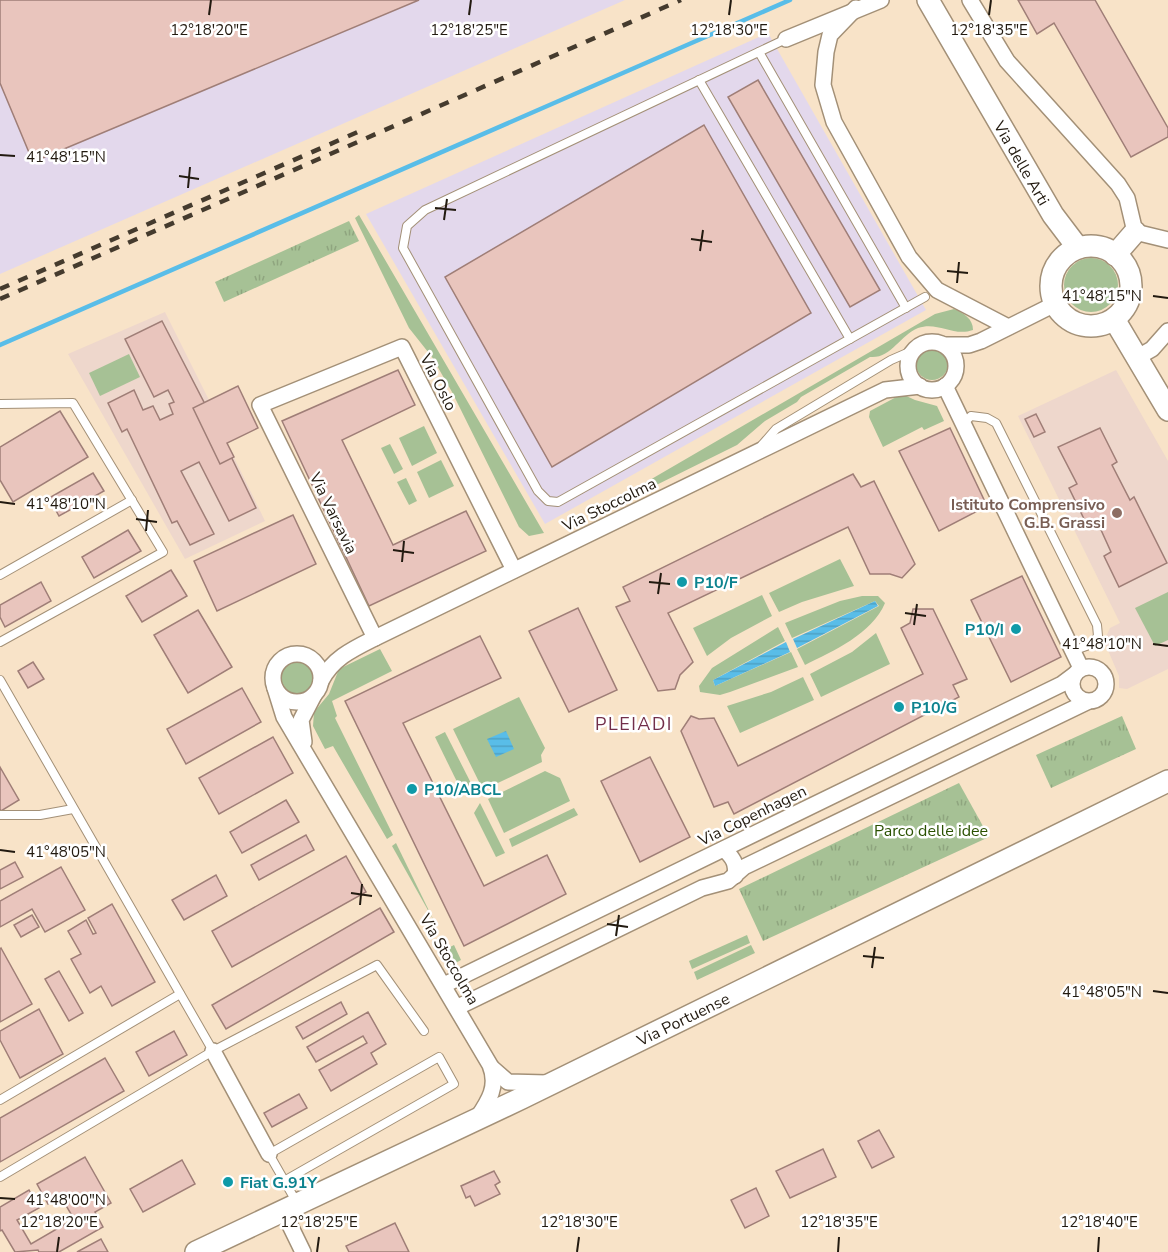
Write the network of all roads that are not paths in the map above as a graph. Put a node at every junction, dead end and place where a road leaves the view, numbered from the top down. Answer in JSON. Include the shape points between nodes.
{"nodes":[{"id":1,"x":881,"y":0,"type":"edge"},
{"id":2,"x":928,"y":0,"type":"edge"},
{"id":3,"x":969,"y":0,"type":"edge"},
{"id":4,"x":856,"y":8,"type":"junction"},
{"id":5,"x":786,"y":39,"type":"joint"},
{"id":6,"x":759,"y":52,"type":"junction"},
{"id":7,"x":699,"y":80,"type":"junction"},
{"id":8,"x":1135,"y":232,"type":"junction"},
{"id":9,"x":1168,"y":240,"type":"edge"},
{"id":10,"x":1078,"y":248,"type":"junction"},
{"id":11,"x":1115,"y":255,"type":"junction"},
{"id":12,"x":931,"y":294,"type":"junction"},
{"id":13,"x":1055,"y":304,"type":"junction"},
{"id":14,"x":906,"y":308,"type":"junction"},
{"id":15,"x":1114,"y":319,"type":"junction"},
{"id":16,"x":1008,"y":327,"type":"junction"},
{"id":17,"x":850,"y":339,"type":"junction"},
{"id":18,"x":1166,"y":339,"type":"edge"},
{"id":19,"x":981,"y":341,"type":"junction"},
{"id":20,"x":945,"y":345,"type":"junction"},
{"id":21,"x":914,"y":350,"type":"junction"},
{"id":22,"x":1138,"y":357,"type":"junction"},
{"id":23,"x":908,"y":366,"type":"junction"},
{"id":24,"x":957,"y":368,"type":"junction"},
{"id":25,"x":920,"y":386,"type":"junction"},
{"id":26,"x":945,"y":386,"type":"junction"},
{"id":27,"x":885,"y":390,"type":"junction"},
{"id":28,"x":0,"y":404,"type":"edge"},
{"id":29,"x":260,"y":405,"type":"joint"},
{"id":30,"x":1168,"y":410,"type":"edge"},
{"id":31,"x":963,"y":424,"type":"junction"},
{"id":32,"x":755,"y":453,"type":"junction"},
{"id":33,"x":132,"y":500,"type":"junction"},
{"id":34,"x":514,"y":570,"type":"junction"},
{"id":35,"x":0,"y":575,"type":"edge"},
{"id":36,"x":375,"y":638,"type":"junction"},
{"id":37,"x":0,"y":642,"type":"edge"},
{"id":38,"x":348,"y":651,"type":"junction"},
{"id":39,"x":1072,"y":651,"type":"junction"},
{"id":40,"x":310,"y":658,"type":"junction"},
{"id":41,"x":1077,"y":672,"type":"junction"},
{"id":42,"x":0,"y":680,"type":"edge"},
{"id":43,"x":321,"y":681,"type":"junction"},
{"id":44,"x":275,"y":688,"type":"junction"},
{"id":45,"x":314,"y":695,"type":"junction"},
{"id":46,"x":1087,"y":702,"type":"junction"},
{"id":47,"x":304,"y":748,"type":"junction"},
{"id":48,"x":1168,"y":781,"type":"edge"},
{"id":49,"x":73,"y":808,"type":"junction"},
{"id":50,"x":0,"y":815,"type":"edge"},
{"id":51,"x":724,"y":849,"type":"junction"},
{"id":52,"x":706,"y":857,"type":"junction"},
{"id":53,"x":735,"y":876,"type":"junction"},
{"id":54,"x":715,"y":884,"type":"junction"},
{"id":55,"x":444,"y":985,"type":"junction"},
{"id":56,"x":180,"y":994,"type":"junction"},
{"id":57,"x":458,"y":1007,"type":"junction"},
{"id":58,"x":424,"y":1031,"type":"dead end"},
{"id":59,"x":213,"y":1051,"type":"junction"},
{"id":60,"x":489,"y":1065,"type":"junction"},
{"id":61,"x":556,"y":1081,"type":"junction"},
{"id":62,"x":0,"y":1100,"type":"edge"},
{"id":63,"x":476,"y":1120,"type":"junction"},
{"id":64,"x":269,"y":1154,"type":"junction"},
{"id":65,"x":0,"y":1177,"type":"edge"},
{"id":66,"x":284,"y":1181,"type":"junction"},
{"id":67,"x":290,"y":1207,"type":"junction"},
{"id":68,"x":196,"y":1252,"type":"edge"},
{"id":69,"x":303,"y":1252,"type":"edge"}],
"edges":[{"from":1,"to":4,"type":"street"},
{"from":2,"to":10,"type":"street","name":"Via delle Arti","via":[[1053,215]]},
{"from":3,"to":8,"type":"street","via":[[1008,61],[1118,184],[1127,198]]},
{"from":4,"to":5,"type":"street"},
{"from":4,"to":12,"type":"street","via":[[830,35],[823,85],[834,122]]},
{"from":5,"to":6,"type":"lane"},
{"from":6,"to":7,"type":"lane"},
{"from":6,"to":14,"type":"lane"},
{"from":7,"to":17,"type":"lane"},
{"from":7,"to":17,"type":"lane","via":[[425,210],[407,226],[403,248],[538,491],[548,501],[566,500]]},
{"from":8,"to":9,"type":"street"},
{"from":8,"to":11,"type":"street"},
{"from":10,"to":11,"type":"street","via":[[1097,247]]},
{"from":10,"to":13,"type":"street","via":[[1057,265],[1052,277]]},
{"from":11,"to":15,"type":"street","via":[[1129,274],[1131,287],[1123,310]]},
{"from":12,"to":14,"type":"lane"},
{"from":12,"to":16,"type":"street"},
{"from":13,"to":15,"type":"street","via":[[1070,321],[1081,325],[1093,326]]},
{"from":13,"to":16,"type":"street"},
{"from":14,"to":17,"type":"lane"},
{"from":15,"to":22,"type":"street"},
{"from":16,"to":19,"type":"street"},
{"from":18,"to":22,"type":"street"},
{"from":19,"to":20,"type":"street"},
{"from":19,"to":24,"type":"street"},
{"from":20,"to":21,"type":"street","via":[[928,342]]},
{"from":20,"to":24,"type":"street","via":[[953,353]]},
{"from":21,"to":23,"type":"street"},
{"from":21,"to":32,"type":"lane","via":[[776,429]]},
{"from":22,"to":30,"type":"street"},
{"from":23,"to":25,"type":"street"},
{"from":23,"to":27,"type":"street","name":"Via Stoccolma"},
{"from":24,"to":26,"type":"street"},
{"from":25,"to":26,"type":"street"},
{"from":25,"to":27,"type":"street","name":"Via Stoccolma"},
{"from":26,"to":31,"type":"street"},
{"from":27,"to":32,"type":"street","name":"Via Stoccolma"},
{"from":28,"to":33,"type":"lane","via":[[73,403]]},
{"from":29,"to":34,"type":"street","name":"Via Oslo","via":[[402,347]]},
{"from":29,"to":36,"type":"street","name":"Via Varsavia"},
{"from":31,"to":39,"type":"street"},
{"from":31,"to":39,"type":"lane","via":[[971,416],[996,423],[1097,625],[1098,636],[1092,644]]},
{"from":32,"to":34,"type":"street","name":"Via Stoccolma"},
{"from":33,"to":35,"type":"lane"},
{"from":33,"to":37,"type":"lane","via":[[163,552]]},
{"from":34,"to":36,"type":"street","name":"Via Stoccolma"},
{"from":36,"to":38,"type":"street","name":"Via Stoccolma"},
{"from":38,"to":40,"type":"street","name":"Via Stoccolma"},
{"from":38,"to":43,"type":"street","name":"Via Stoccolma","via":[[328,667]]},
{"from":39,"to":41,"type":"street"},
{"from":40,"to":43,"type":"street","via":[[319,668]]},
{"from":40,"to":44,"type":"street","via":[[295,654],[281,660],[273,673]]},
{"from":41,"to":46,"type":"street","via":[[1072,689]]},
{"from":41,"to":46,"type":"street","via":[[1096,668],[1105,677],[1102,695]]},
{"from":41,"to":51,"type":"street","name":"Via Copenhagen","via":[[1062,684]]},
{"from":42,"to":49,"type":"lane"},
{"from":43,"to":45,"type":"street"},
{"from":44,"to":45,"type":"street","via":[[292,702]]},
{"from":44,"to":47,"type":"street","name":"Via Stoccolma","via":[[284,717]]},
{"from":45,"to":47,"type":"street","name":"Via Stoccolma","via":[[301,720]]},
{"from":46,"to":53,"type":"street","via":[[744,867]]},
{"from":47,"to":55,"type":"street","name":"Via Stoccolma"},
{"from":48,"to":61,"type":"street","name":"Via Portuense"},
{"from":49,"to":50,"type":"lane","via":[[40,815]]},
{"from":49,"to":56,"type":"lane"},
{"from":51,"to":52,"type":"street","name":"Via Copenhagen"},
{"from":51,"to":53,"type":"street","via":[[733,858]]},
{"from":52,"to":54,"type":"street","via":[[705,869]]},
{"from":52,"to":55,"type":"street","name":"Via Copenhagen"},
{"from":53,"to":54,"type":"street"},
{"from":54,"to":57,"type":"street"},
{"from":55,"to":57,"type":"street","name":"Via Stoccolma"},
{"from":56,"to":59,"type":"lane"},
{"from":56,"to":62,"type":"lane"},
{"from":57,"to":60,"type":"street","name":"Via Stoccolma"},
{"from":58,"to":59,"type":"lane","via":[[376,965]]},
{"from":59,"to":64,"type":"street"},
{"from":59,"to":65,"type":"lane"},
{"from":60,"to":61,"type":"street","name":"Via Stoccolma","via":[[500,1078],[516,1084]]},
{"from":60,"to":63,"type":"street","name":"Via Stoccolma","via":[[495,1079],[487,1104]]},
{"from":61,"to":63,"type":"street","name":"Via Portuense"},
{"from":63,"to":67,"type":"street","name":"Via Portuense"},
{"from":64,"to":66,"type":"lane"},
{"from":64,"to":66,"type":"lane","via":[[439,1057],[454,1084]]},
{"from":66,"to":67,"type":"lane"},
{"from":67,"to":68,"type":"street","name":"Via Portuense"},
{"from":67,"to":69,"type":"street"}]}
